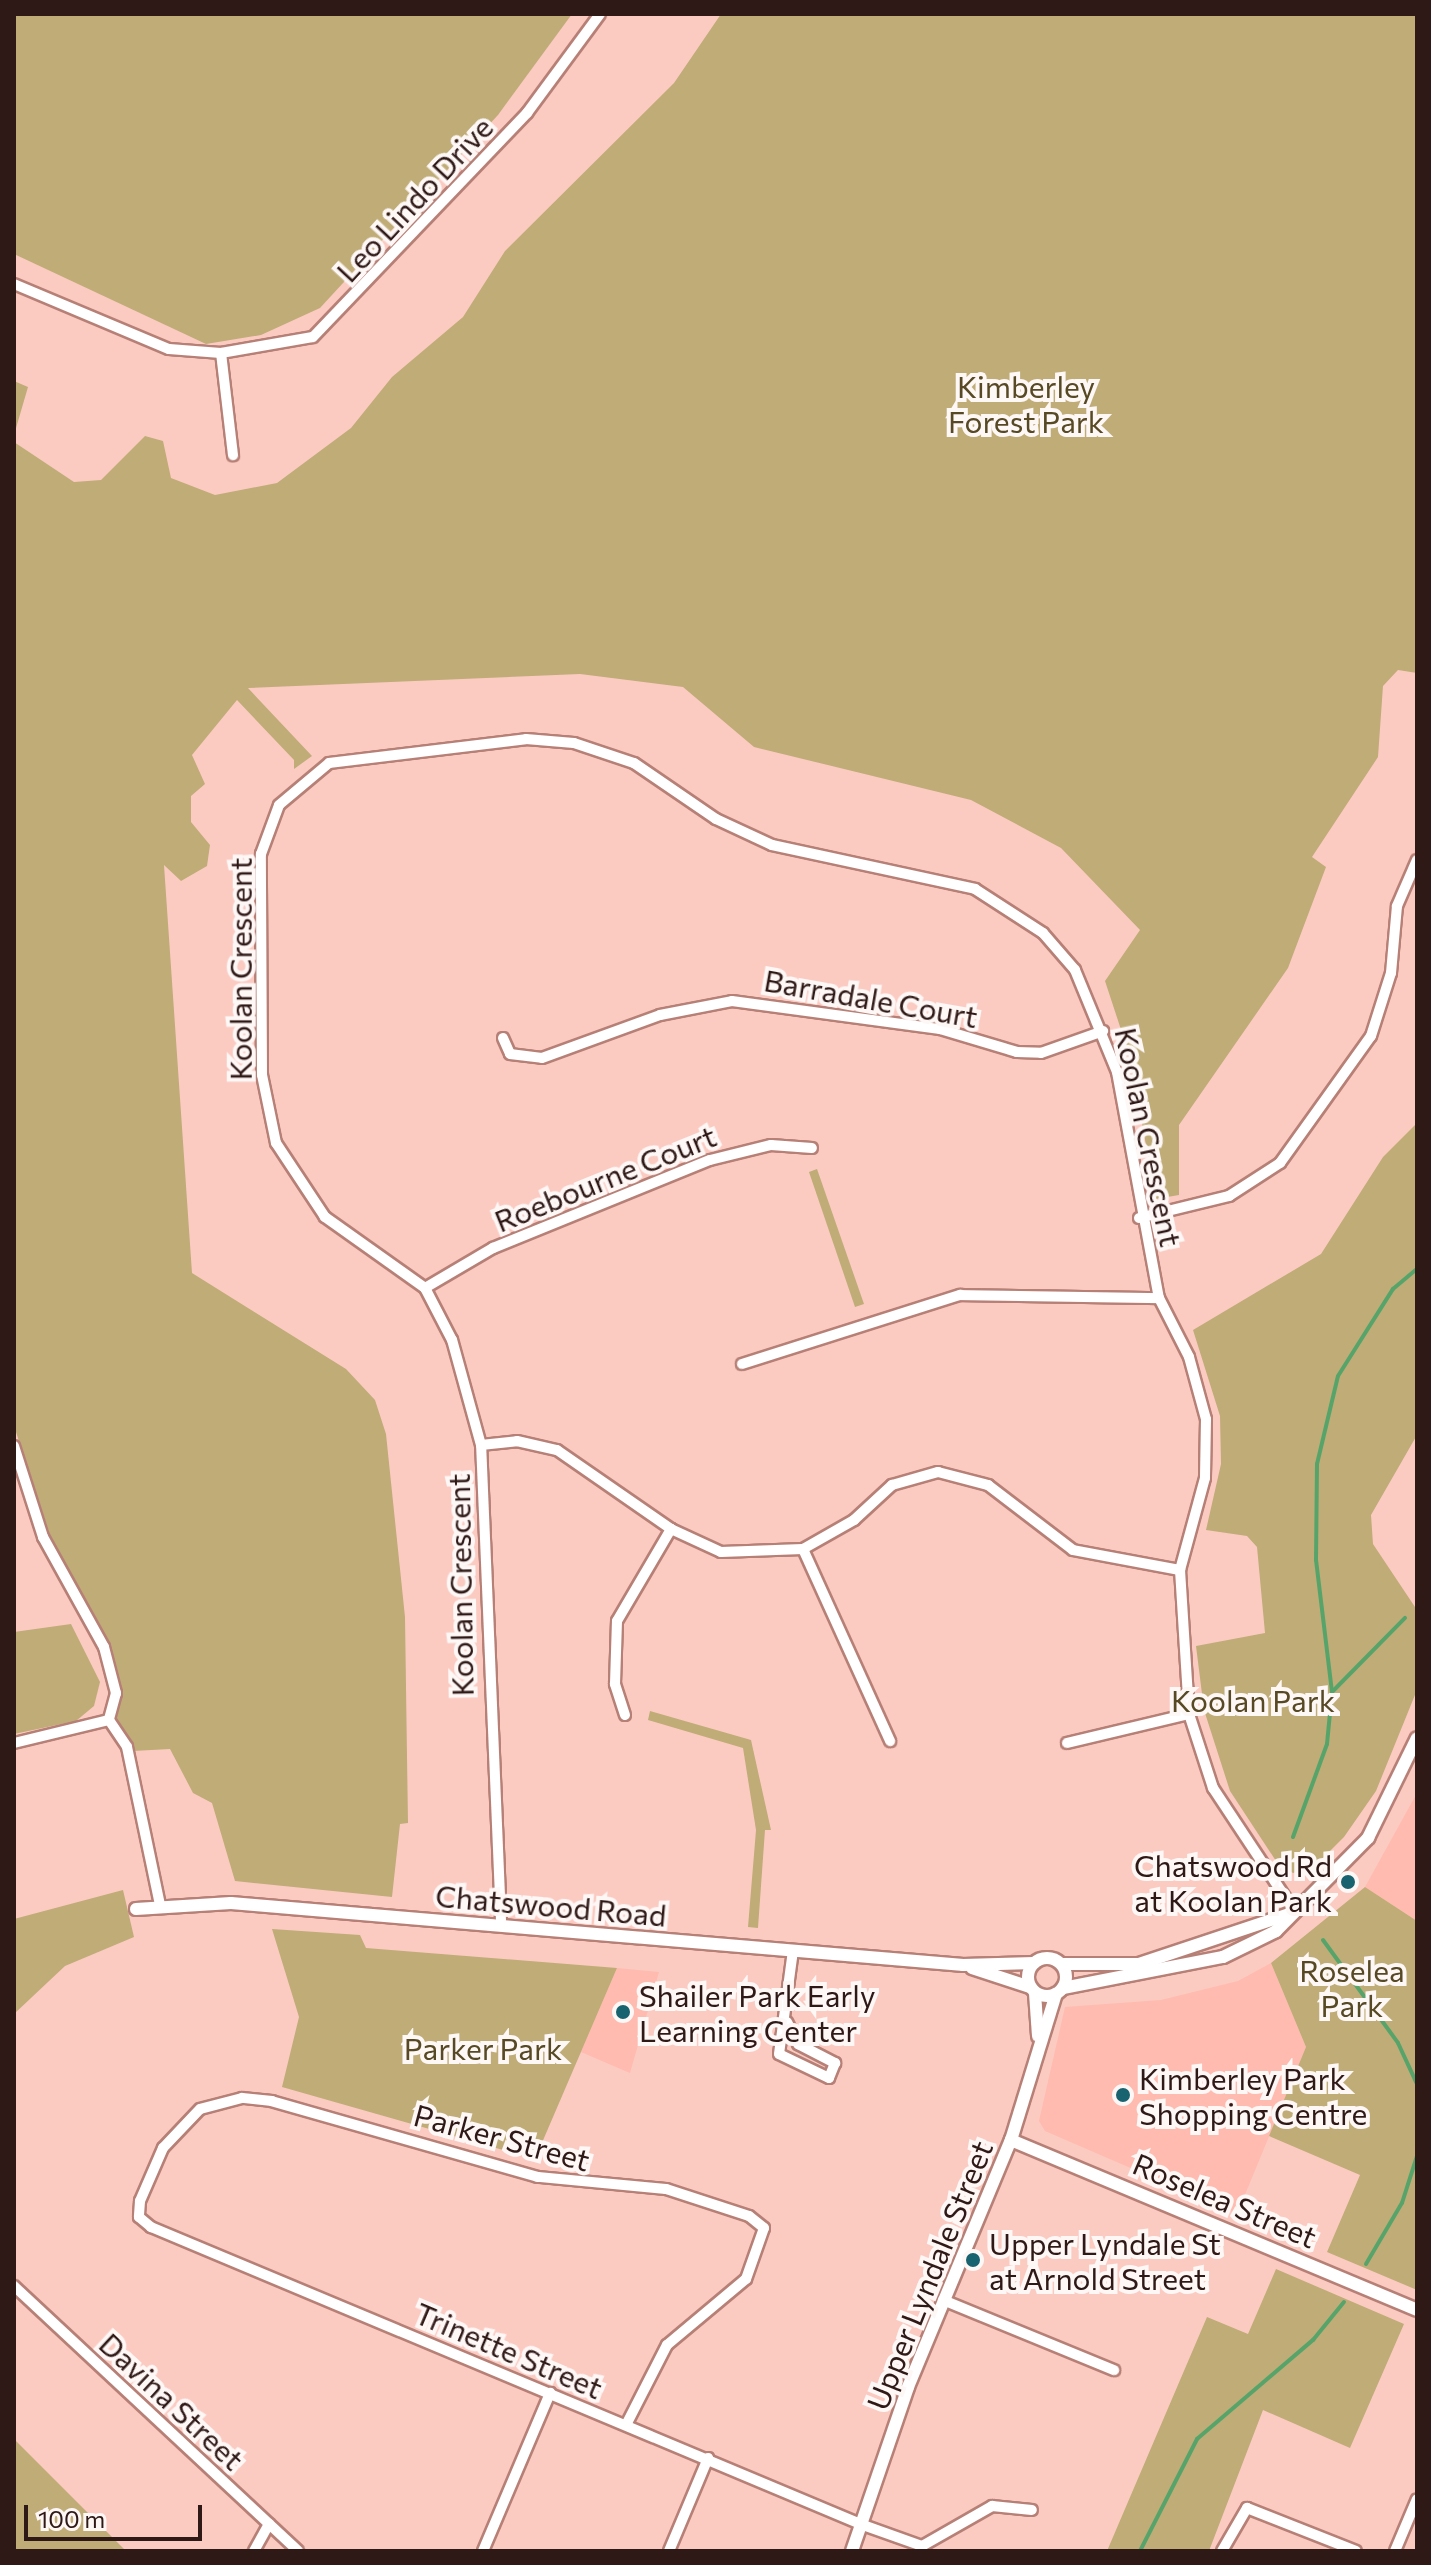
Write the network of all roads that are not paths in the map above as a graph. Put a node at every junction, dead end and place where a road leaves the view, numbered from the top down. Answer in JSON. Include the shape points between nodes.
{"nodes":[{"id":1,"x":600,"y":14,"type":"edge"},
{"id":2,"x":14,"y":284,"type":"edge"},
{"id":3,"x":221,"y":353,"type":"junction"},
{"id":4,"x":233,"y":455,"type":"dead end"},
{"id":5,"x":1417,"y":860,"type":"edge"},
{"id":6,"x":1103,"y":1031,"type":"junction"},
{"id":7,"x":503,"y":1038,"type":"dead end"},
{"id":8,"x":812,"y":1148,"type":"dead end"},
{"id":9,"x":1139,"y":1218,"type":"junction"},
{"id":10,"x":425,"y":1288,"type":"junction"},
{"id":11,"x":1159,"y":1298,"type":"junction"},
{"id":12,"x":742,"y":1364,"type":"dead end"},
{"id":13,"x":481,"y":1445,"type":"junction"},
{"id":14,"x":14,"y":1446,"type":"edge"},
{"id":15,"x":671,"y":1529,"type":"junction"},
{"id":16,"x":803,"y":1549,"type":"junction"},
{"id":17,"x":1180,"y":1570,"type":"junction"},
{"id":18,"x":1189,"y":1714,"type":"junction"},
{"id":19,"x":625,"y":1715,"type":"dead end"},
{"id":20,"x":109,"y":1720,"type":"junction"},
{"id":21,"x":1417,"y":1738,"type":"edge"},
{"id":22,"x":890,"y":1741,"type":"dead end"},
{"id":23,"x":14,"y":1743,"type":"edge"},
{"id":24,"x":1067,"y":1743,"type":"dead end"},
{"id":25,"x":1414,"y":1754,"type":"edge"},
{"id":26,"x":160,"y":1905,"type":"junction"},
{"id":27,"x":136,"y":1909,"type":"dead end"},
{"id":28,"x":1295,"y":1912,"type":"junction"},
{"id":29,"x":501,"y":1920,"type":"junction"},
{"id":30,"x":1210,"y":1945,"type":"junction"},
{"id":31,"x":793,"y":1950,"type":"junction"},
{"id":32,"x":1216,"y":1959,"type":"junction"},
{"id":33,"x":1034,"y":1963,"type":"junction"},
{"id":34,"x":1062,"y":1964,"type":"junction"},
{"id":35,"x":963,"y":1965,"type":"junction"},
{"id":36,"x":1033,"y":1990,"type":"junction"},
{"id":37,"x":1060,"y":1991,"type":"junction"},
{"id":38,"x":787,"y":2022,"type":"junction"},
{"id":39,"x":1038,"y":2043,"type":"junction"},
{"id":40,"x":1011,"y":2140,"type":"junction"},
{"id":41,"x":139,"y":2217,"type":"joint"},
{"id":42,"x":14,"y":2286,"type":"edge"},
{"id":43,"x":943,"y":2300,"type":"junction"},
{"id":44,"x":1417,"y":2310,"type":"edge"},
{"id":45,"x":1114,"y":2370,"type":"dead end"},
{"id":46,"x":550,"y":2393,"type":"junction"},
{"id":47,"x":626,"y":2425,"type":"junction"},
{"id":48,"x":708,"y":2458,"type":"junction"},
{"id":49,"x":1417,"y":2499,"type":"edge"},
{"id":50,"x":1032,"y":2510,"type":"dead end"},
{"id":51,"x":269,"y":2524,"type":"junction"},
{"id":52,"x":863,"y":2525,"type":"junction"},
{"id":53,"x":934,"y":2547,"type":"edge"},
{"id":54,"x":254,"y":2551,"type":"edge"},
{"id":55,"x":298,"y":2551,"type":"edge"},
{"id":56,"x":483,"y":2551,"type":"edge"},
{"id":57,"x":669,"y":2551,"type":"edge"},
{"id":58,"x":852,"y":2551,"type":"edge"},
{"id":59,"x":1222,"y":2551,"type":"edge"},
{"id":60,"x":1356,"y":2551,"type":"edge"},
{"id":61,"x":1395,"y":2551,"type":"edge"}],
"edges":[{"from":1,"to":3,"type":"street","name":"Leo Lindo Drive","via":[[527,113],[324,330]]},
{"from":2,"to":3,"type":"street","name":"Leo Lindo Drive","via":[[157,345]]},
{"from":3,"to":4,"type":"street"},
{"from":5,"to":9,"type":"street","via":[[1397,906],[1391,973],[1371,1036],[1280,1163],[1229,1196]]},
{"from":6,"to":7,"type":"street","name":"Barradale Court","via":[[1041,1053],[1017,1052],[940,1029],[732,1001],[660,1015],[542,1058],[510,1054]]},
{"from":6,"to":9,"type":"street","name":"Koolan Crescent","via":[[1117,1072]]},
{"from":6,"to":10,"type":"street","name":"Koolan Crescent","via":[[1089,991],[1060,950],[975,889],[772,845],[597,749],[502,740],[329,763],[279,805],[261,854],[266,1111],[289,1169],[325,1217]]},
{"from":8,"to":10,"type":"street","name":"Roebourne Court","via":[[771,1145],[710,1160],[493,1248]]},
{"from":9,"to":11,"type":"street","name":"Koolan Crescent"},
{"from":10,"to":13,"type":"street","name":"Koolan Crescent","via":[[452,1340]]},
{"from":11,"to":12,"type":"street","via":[[960,1295]]},
{"from":11,"to":17,"type":"street","name":"Koolan Crescent","via":[[1189,1357],[1206,1419],[1205,1478]]},
{"from":13,"to":15,"type":"street","via":[[517,1441],[557,1450]]},
{"from":13,"to":29,"type":"street","name":"Koolan Crescent","via":[[486,1694]]},
{"from":14,"to":20,"type":"street","via":[[43,1537],[104,1647],[116,1693]]},
{"from":15,"to":16,"type":"street","via":[[733,1554]]},
{"from":15,"to":19,"type":"street","via":[[617,1621],[615,1684]]},
{"from":16,"to":17,"type":"street","via":[[854,1520],[892,1485],[955,1472],[988,1485],[1073,1550]]},
{"from":16,"to":22,"type":"street"},
{"from":17,"to":18,"type":"street","name":"Koolan Crescent"},
{"from":18,"to":24,"type":"street"},
{"from":18,"to":28,"type":"street","name":"Koolan Crescent","via":[[1213,1788]]},
{"from":20,"to":23,"type":"street"},
{"from":20,"to":26,"type":"street","via":[[127,1747]]},
{"from":21,"to":25,"type":"street"},
{"from":25,"to":28,"type":"street","via":[[1368,1838]]},
{"from":26,"to":27,"type":"street","name":"Chatswood Road"},
{"from":26,"to":29,"type":"street","name":"Chatswood Road"},
{"from":28,"to":30,"type":"street"},
{"from":28,"to":32,"type":"street","via":[[1276,1931]]},
{"from":29,"to":31,"type":"street","name":"Chatswood Road"},
{"from":30,"to":32,"type":"street"},
{"from":30,"to":34,"type":"street","via":[[1129,1966]]},
{"from":31,"to":35,"type":"street","name":"Chatswood Road"},
{"from":31,"to":38,"type":"street"},
{"from":32,"to":37,"type":"street"},
{"from":33,"to":34,"type":"street","name":"Chatswood Road","via":[[1051,1958]]},
{"from":33,"to":35,"type":"street","name":"Chatswood Road"},
{"from":33,"to":36,"type":"street","name":"Upper Lyndale Street"},
{"from":34,"to":37,"type":"street"},
{"from":35,"to":36,"type":"street","name":"Chatswood Road"},
{"from":36,"to":37,"type":"street","name":"Chatswood Road"},
{"from":36,"to":39,"type":"street","name":"Upper Lyndale Street"},
{"from":37,"to":39,"type":"street","name":"Upper Lyndale Street"},
{"from":38,"to":38,"type":"street","via":[[798,2044],[835,2063],[829,2078],[781,2060]]},
{"from":39,"to":40,"type":"street","name":"Upper Lyndale Street"},
{"from":40,"to":43,"type":"street","name":"Upper Lyndale Street"},
{"from":40,"to":44,"type":"street","name":"Roselea Street"},
{"from":41,"to":46,"type":"street","name":"Trinette Street"},
{"from":41,"to":47,"type":"street","name":"Parker Street","via":[[140,2201],[178,2127],[200,2109],[242,2098],[538,2177],[666,2189],[749,2216],[764,2228],[746,2279],[667,2345]]},
{"from":42,"to":51,"type":"street","name":"Davina Street"},
{"from":43,"to":45,"type":"street"},
{"from":43,"to":52,"type":"street","name":"Upper Lyndale Street"},
{"from":46,"to":47,"type":"street","name":"Trinette Street"},
{"from":46,"to":56,"type":"street"},
{"from":47,"to":48,"type":"street","name":"Trinette Street"},
{"from":48,"to":52,"type":"street","name":"Trinette Street"},
{"from":48,"to":57,"type":"street"},
{"from":49,"to":61,"type":"street"},
{"from":50,"to":53,"type":"street","via":[[992,2506]]},
{"from":51,"to":54,"type":"street"},
{"from":51,"to":55,"type":"street","name":"Davina Street"},
{"from":52,"to":53,"type":"street","name":"Trinette Street","via":[[913,2546]]},
{"from":52,"to":58,"type":"street","name":"Upper Lyndale Street"},
{"from":59,"to":60,"type":"street","via":[[1247,2508]]}]}
